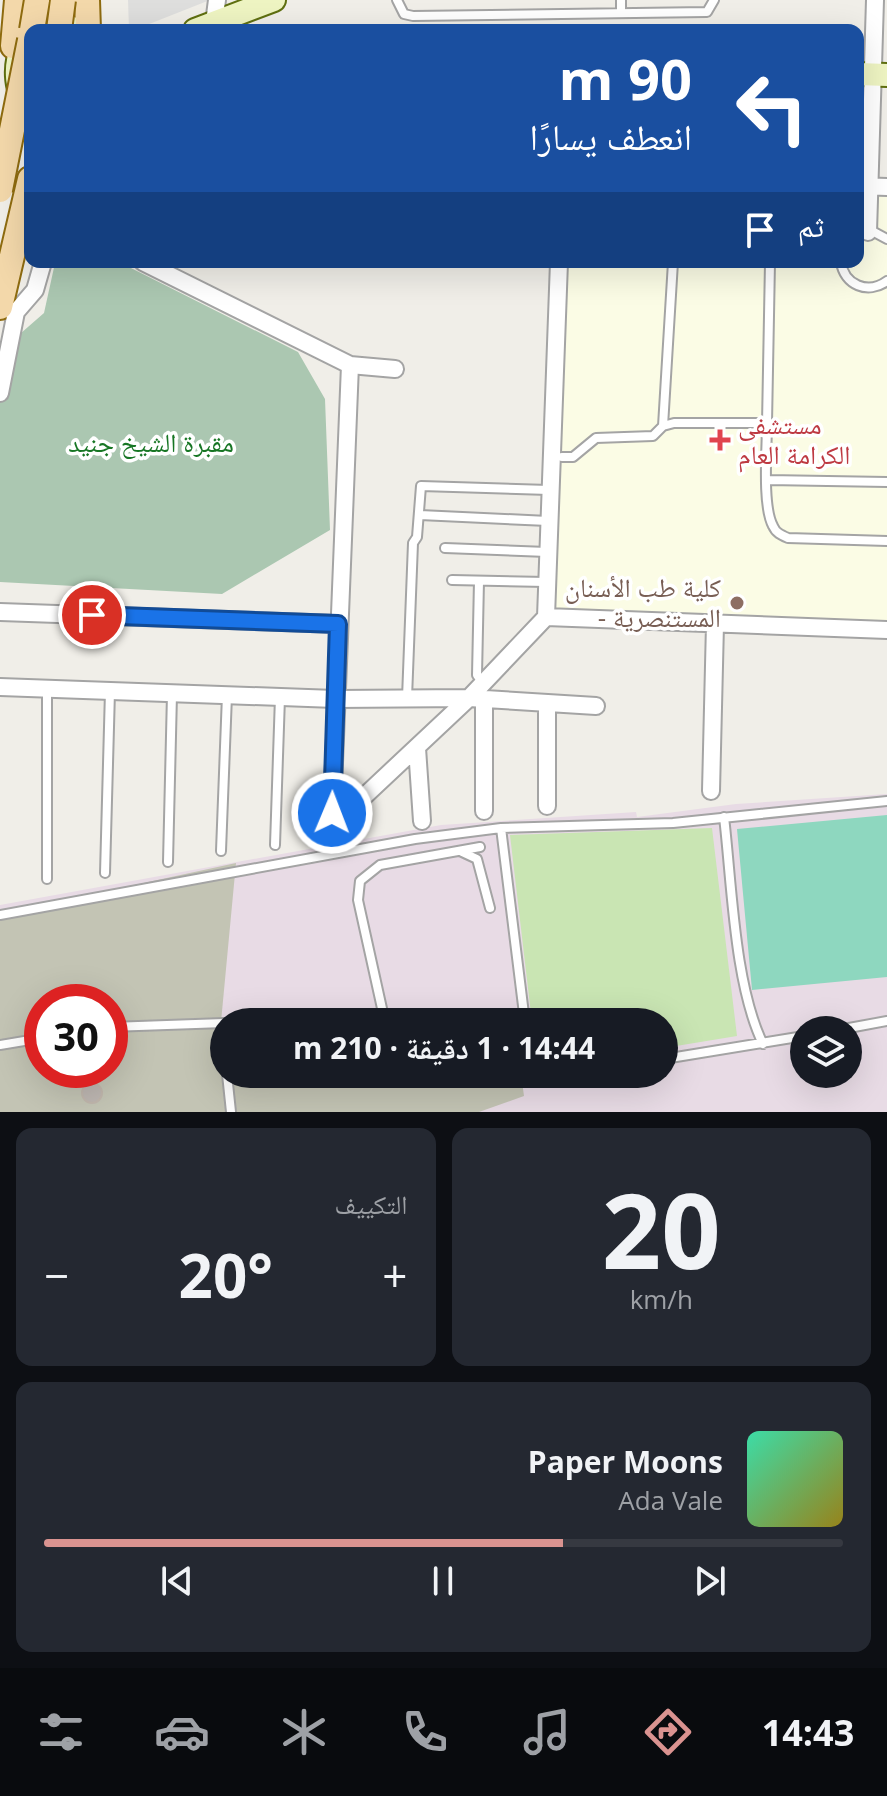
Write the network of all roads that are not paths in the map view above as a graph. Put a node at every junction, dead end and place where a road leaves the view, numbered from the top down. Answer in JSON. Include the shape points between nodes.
{"nodes":[{"id":1,"x":17,"y":0,"type":"edge"},
{"id":2,"x":37,"y":0,"type":"edge"},
{"id":3,"x":63,"y":0,"type":"edge"},
{"id":4,"x":87,"y":0,"type":"edge"},
{"id":5,"x":217,"y":0,"type":"edge"},
{"id":6,"x":274,"y":0,"type":"edge"},
{"id":7,"x":397,"y":0,"type":"edge"},
{"id":8,"x":621,"y":0,"type":"edge"},
{"id":9,"x":714,"y":0,"type":"edge"},
{"id":10,"x":875,"y":0,"type":"edge"},
{"id":11,"x":621,"y":13,"type":"junction"},
{"id":12,"x":241,"y":22,"type":"edge"},
{"id":13,"x":26,"y":24,"type":"edge"},
{"id":14,"x":60,"y":24,"type":"edge"},
{"id":15,"x":88,"y":24,"type":"edge"},
{"id":16,"x":205,"y":24,"type":"edge"},
{"id":17,"x":17,"y":45,"type":"edge"},
{"id":18,"x":872,"y":75,"type":"edge"},
{"id":19,"x":17,"y":99,"type":"edge"},
{"id":20,"x":0,"y":124,"type":"edge"},
{"id":21,"x":864,"y":164,"type":"edge"},
{"id":22,"x":864,"y":186,"type":"edge"},
{"id":23,"x":887,"y":187,"type":"edge"},
{"id":24,"x":0,"y":190,"type":"edge"},
{"id":25,"x":24,"y":205,"type":"edge"},
{"id":26,"x":864,"y":233,"type":"edge"},
{"id":27,"x":887,"y":239,"type":"edge"},
{"id":28,"x":41,"y":268,"type":"edge"},
{"id":29,"x":155,"y":268,"type":"edge"},
{"id":30,"x":559,"y":268,"type":"edge"},
{"id":31,"x":673,"y":268,"type":"edge"},
{"id":32,"x":770,"y":268,"type":"edge"},
{"id":33,"x":843,"y":268,"type":"edge"},
{"id":34,"x":887,"y":281,"type":"edge"},
{"id":35,"x":0,"y":307,"type":"edge"},
{"id":36,"x":350,"y":365,"type":"junction"},
{"id":37,"x":395,"y":369,"type":"dead end"},
{"id":38,"x":0,"y":393,"type":"edge"},
{"id":39,"x":767,"y":423,"type":"junction"},
{"id":40,"x":663,"y":426,"type":"junction"},
{"id":41,"x":562,"y":457,"type":"dead end"},
{"id":42,"x":768,"y":480,"type":"junction"},
{"id":43,"x":887,"y":482,"type":"edge"},
{"id":44,"x":549,"y":490,"type":"junction"},
{"id":45,"x":420,"y":515,"type":"junction"},
{"id":46,"x":548,"y":521,"type":"junction"},
{"id":47,"x":887,"y":541,"type":"edge"},
{"id":48,"x":445,"y":548,"type":"dead end"},
{"id":49,"x":547,"y":552,"type":"junction"},
{"id":50,"x":452,"y":580,"type":"dead end"},
{"id":51,"x":479,"y":581,"type":"junction"},
{"id":52,"x":546,"y":582,"type":"junction"},
{"id":53,"x":0,"y":612,"type":"edge"},
{"id":54,"x":546,"y":617,"type":"junction"},
{"id":55,"x":338,"y":624,"type":"junction"},
{"id":56,"x":715,"y":624,"type":"junction"},
{"id":57,"x":887,"y":630,"type":"edge"},
{"id":58,"x":0,"y":687,"type":"edge"},
{"id":59,"x":47,"y":688,"type":"junction"},
{"id":60,"x":110,"y":691,"type":"junction"},
{"id":61,"x":172,"y":693,"type":"junction"},
{"id":62,"x":479,"y":693,"type":"junction"},
{"id":63,"x":227,"y":695,"type":"junction"},
{"id":64,"x":280,"y":697,"type":"junction"},
{"id":65,"x":407,"y":698,"type":"junction"},
{"id":66,"x":335,"y":699,"type":"junction"},
{"id":67,"x":547,"y":703,"type":"junction"},
{"id":68,"x":596,"y":706,"type":"dead end"},
{"id":69,"x":417,"y":748,"type":"junction"},
{"id":70,"x":711,"y":791,"type":"dead end"},
{"id":71,"x":887,"y":801,"type":"edge"},
{"id":72,"x":547,"y":806,"type":"dead end"},
{"id":73,"x":484,"y":811,"type":"dead end"},
{"id":74,"x":724,"y":817,"type":"junction"},
{"id":75,"x":422,"y":821,"type":"dead end"},
{"id":76,"x":501,"y":828,"type":"junction"},
{"id":77,"x":275,"y":845,"type":"dead end"},
{"id":78,"x":480,"y":847,"type":"dead end"},
{"id":79,"x":221,"y":851,"type":"dead end"},
{"id":80,"x":457,"y":851,"type":"junction"},
{"id":81,"x":168,"y":862,"type":"dead end"},
{"id":82,"x":105,"y":873,"type":"dead end"},
{"id":83,"x":47,"y":879,"type":"dead end"},
{"id":84,"x":490,"y":908,"type":"dead end"},
{"id":85,"x":0,"y":915,"type":"edge"},
{"id":86,"x":382,"y":1008,"type":"edge"},
{"id":87,"x":523,"y":1008,"type":"edge"},
{"id":88,"x":887,"y":1021,"type":"edge"},
{"id":89,"x":210,"y":1023,"type":"edge"},
{"id":90,"x":128,"y":1026,"type":"edge"},
{"id":91,"x":862,"y":1026,"type":"edge"},
{"id":92,"x":790,"y":1039,"type":"edge"},
{"id":93,"x":24,"y":1041,"type":"edge"},
{"id":94,"x":763,"y":1044,"type":"junction"},
{"id":95,"x":0,"y":1045,"type":"edge"},
{"id":96,"x":678,"y":1057,"type":"edge"},
{"id":97,"x":228,"y":1088,"type":"edge"},
{"id":98,"x":231,"y":1112,"type":"edge"}],
"edges":[{"from":1,"to":17,"type":"main road"},
{"from":2,"to":13,"type":"main road","bridge":true},
{"from":3,"to":14,"type":"main road","bridge":true},
{"from":4,"to":15,"type":"main road"},
{"from":5,"to":16,"type":"street"},
{"from":6,"to":12,"type":"street"},
{"from":7,"to":11,"type":"lane","via":[[404,14],[413,16]]},
{"from":8,"to":11,"type":"lane"},
{"from":9,"to":11,"type":"lane","via":[[707,12]]},
{"from":10,"to":18,"type":"street"},
{"from":17,"to":19,"type":"street","via":[[8,81]]},
{"from":17,"to":24,"type":"main road","bridge":true},
{"from":18,"to":21,"type":"street"},
{"from":19,"to":20,"type":"lane"},
{"from":22,"to":23,"type":"street"},
{"from":25,"to":35,"type":"main road"},
{"from":26,"to":27,"type":"lane"},
{"from":28,"to":38,"type":"street","via":[[35,290],[16,312]]},
{"from":29,"to":36,"type":"street"},
{"from":30,"to":44,"type":"street"},
{"from":31,"to":40,"type":"lane"},
{"from":32,"to":39,"type":"lane"},
{"from":33,"to":34,"type":"lane","via":[[858,286],[870,288]]},
{"from":36,"to":37,"type":"street"},
{"from":36,"to":55,"type":"street"},
{"from":39,"to":40,"type":"lane"},
{"from":39,"to":42,"type":"lane"},
{"from":40,"to":41,"type":"lane","via":[[653,436],[596,438],[573,457]]},
{"from":42,"to":43,"type":"lane"},
{"from":42,"to":47,"type":"lane","via":[[771,523],[788,538]]},
{"from":44,"to":45,"type":"lane","via":[[421,486]]},
{"from":44,"to":46,"type":"street"},
{"from":45,"to":46,"type":"lane"},
{"from":45,"to":65,"type":"lane","via":[[413,543]]},
{"from":46,"to":49,"type":"street"},
{"from":48,"to":49,"type":"lane"},
{"from":49,"to":52,"type":"street"},
{"from":50,"to":51,"type":"lane"},
{"from":51,"to":52,"type":"lane"},
{"from":51,"to":62,"type":"lane"},
{"from":52,"to":54,"type":"street"},
{"from":53,"to":55,"type":"street"},
{"from":54,"to":56,"type":"street"},
{"from":54,"to":62,"type":"street"},
{"from":55,"to":66,"type":"street"},
{"from":56,"to":57,"type":"street"},
{"from":56,"to":70,"type":"street"},
{"from":58,"to":59,"type":"street"},
{"from":59,"to":60,"type":"street"},
{"from":59,"to":83,"type":"lane"},
{"from":60,"to":61,"type":"street"},
{"from":60,"to":82,"type":"lane"},
{"from":61,"to":63,"type":"street"},
{"from":61,"to":81,"type":"lane"},
{"from":62,"to":65,"type":"street"},
{"from":62,"to":67,"type":"street"},
{"from":62,"to":69,"type":"street"},
{"from":62,"to":73,"type":"street"},
{"from":63,"to":64,"type":"street"},
{"from":63,"to":79,"type":"lane"},
{"from":64,"to":66,"type":"street"},
{"from":64,"to":77,"type":"lane"},
{"from":65,"to":66,"type":"street"},
{"from":66,"to":69,"type":"street","via":[[335,820]]},
{"from":67,"to":68,"type":"street"},
{"from":67,"to":72,"type":"street"},
{"from":69,"to":75,"type":"street"},
{"from":71,"to":74,"type":"lane"},
{"from":74,"to":76,"type":"lane","via":[[608,827]]},
{"from":74,"to":94,"type":"lane","via":[[738,941]]},
{"from":76,"to":85,"type":"lane"},
{"from":76,"to":87,"type":"lane"},
{"from":78,"to":80,"type":"lane"},
{"from":80,"to":84,"type":"lane","via":[[477,859]]},
{"from":80,"to":86,"type":"lane","via":[[380,865],[360,881],[358,900]]},
{"from":88,"to":91,"type":"lane"},
{"from":89,"to":90,"type":"lane"},
{"from":92,"to":94,"type":"lane"},
{"from":93,"to":95,"type":"lane"},
{"from":94,"to":96,"type":"lane"},
{"from":97,"to":98,"type":"lane"}]}
